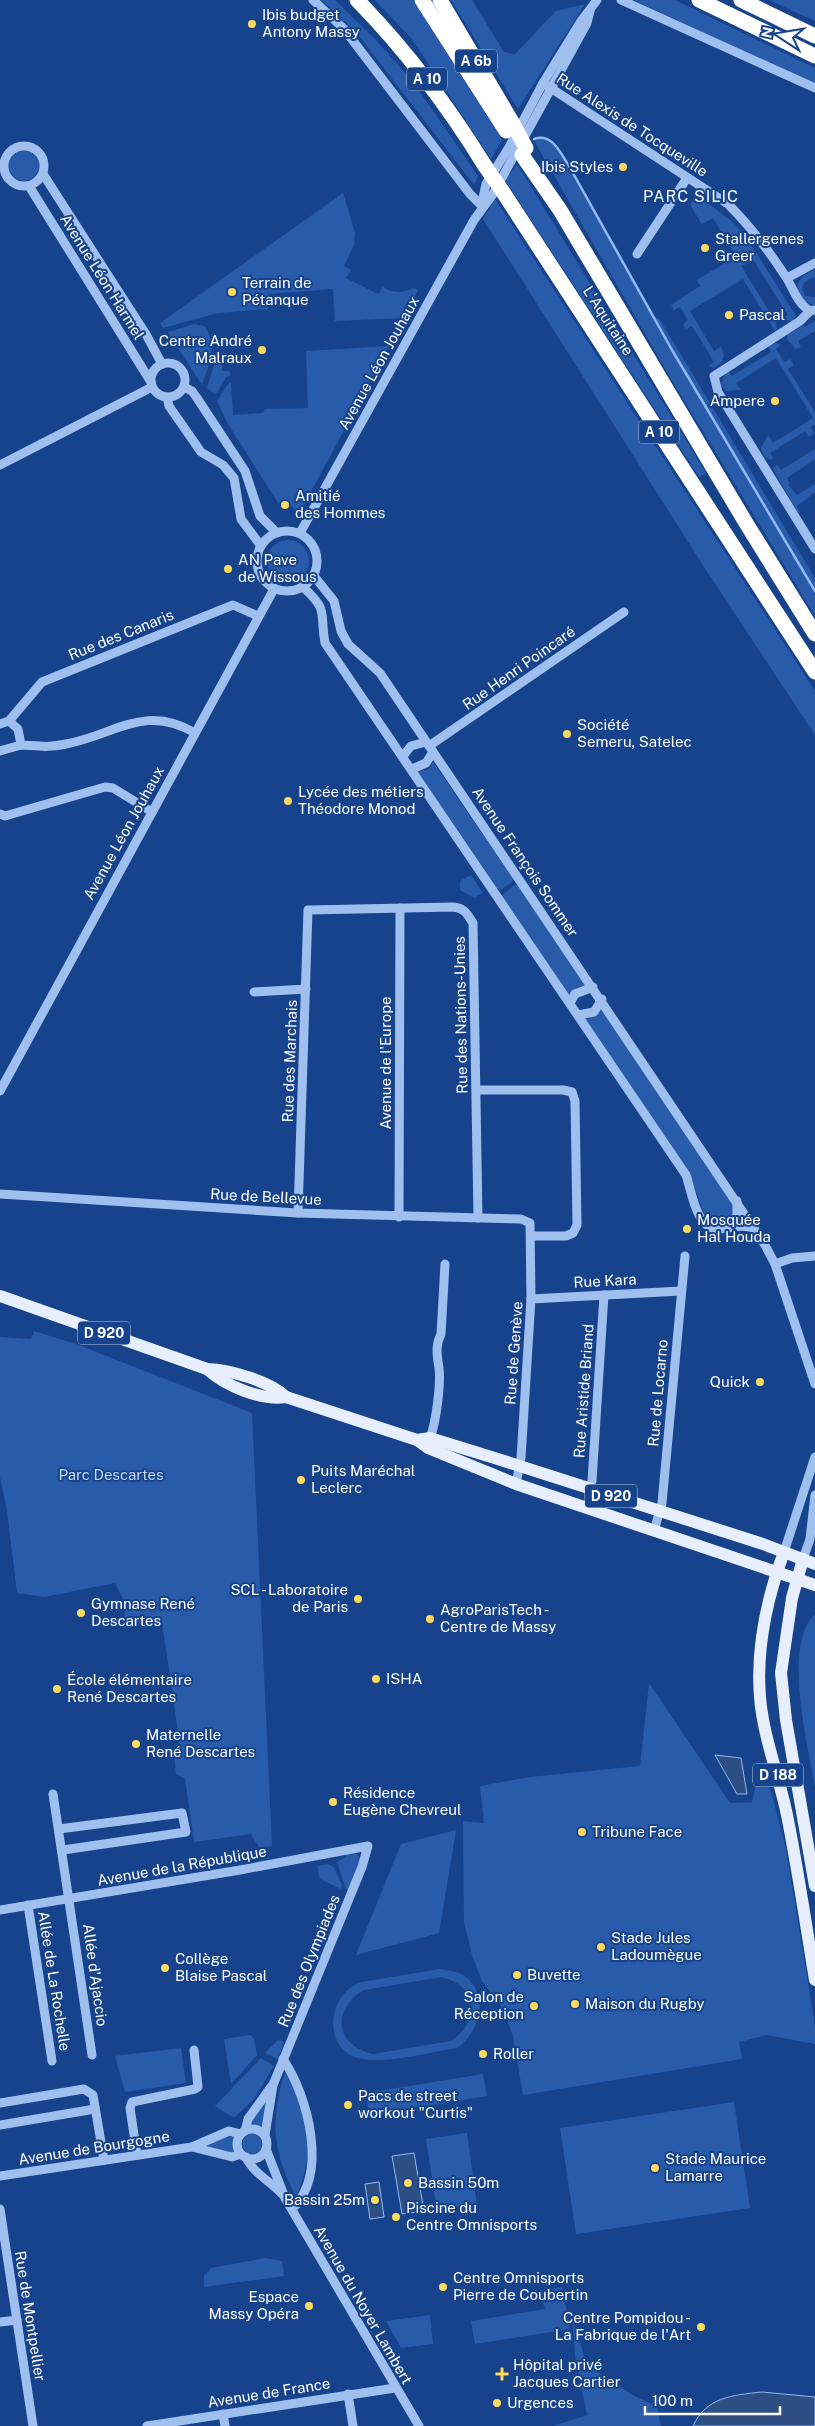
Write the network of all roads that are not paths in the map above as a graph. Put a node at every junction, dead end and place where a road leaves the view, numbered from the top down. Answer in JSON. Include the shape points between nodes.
{"nodes":[{"id":1,"x":313,"y":0,"type":"edge"},
{"id":2,"x":357,"y":0,"type":"edge"},
{"id":3,"x":422,"y":0,"type":"edge"},
{"id":4,"x":440,"y":0,"type":"edge"},
{"id":5,"x":596,"y":0,"type":"edge"},
{"id":6,"x":621,"y":0,"type":"edge"},
{"id":7,"x":699,"y":0,"type":"edge"},
{"id":8,"x":741,"y":0,"type":"edge"},
{"id":9,"x":815,"y":36,"type":"edge"},
{"id":10,"x":815,"y":56,"type":"edge"},
{"id":11,"x":547,"y":85,"type":"junction"},
{"id":12,"x":815,"y":88,"type":"edge"},
{"id":13,"x":509,"y":126,"type":"junction"},
{"id":14,"x":2,"y":171,"type":"edge"},
{"id":15,"x":43,"y":174,"type":"junction"},
{"id":16,"x":687,"y":178,"type":"junction"},
{"id":17,"x":29,"y":186,"type":"junction"},
{"id":18,"x":482,"y":206,"type":"junction"},
{"id":19,"x":560,"y":210,"type":"joint"},
{"id":20,"x":637,"y":254,"type":"dead end"},
{"id":21,"x":815,"y":263,"type":"edge"},
{"id":22,"x":787,"y":278,"type":"junction"},
{"id":23,"x":813,"y":310,"type":"edge"},
{"id":24,"x":162,"y":364,"type":"junction"},
{"id":25,"x":152,"y":384,"type":"junction"},
{"id":26,"x":184,"y":387,"type":"junction"},
{"id":27,"x":167,"y":397,"type":"junction"},
{"id":28,"x":0,"y":465,"type":"edge"},
{"id":29,"x":277,"y":533,"type":"junction"},
{"id":30,"x":300,"y":533,"type":"junction"},
{"id":31,"x":261,"y":546,"type":"junction"},
{"id":32,"x":815,"y":549,"type":"edge"},
{"id":33,"x":314,"y":576,"type":"junction"},
{"id":34,"x":303,"y":587,"type":"junction"},
{"id":35,"x":274,"y":589,"type":"junction"},
{"id":36,"x":624,"y":612,"type":"dead end"},
{"id":37,"x":258,"y":616,"type":"junction"},
{"id":38,"x":815,"y":634,"type":"edge"},
{"id":39,"x":815,"y":672,"type":"edge"},
{"id":40,"x":5,"y":722,"type":"edge"},
{"id":41,"x":195,"y":733,"type":"junction"},
{"id":42,"x":21,"y":744,"type":"junction"},
{"id":43,"x":429,"y":747,"type":"junction"},
{"id":44,"x":0,"y":751,"type":"edge"},
{"id":45,"x":403,"y":756,"type":"junction"},
{"id":46,"x":412,"y":769,"type":"junction"},
{"id":47,"x":152,"y":812,"type":"junction"},
{"id":48,"x":0,"y":814,"type":"edge"},
{"id":49,"x":400,"y":908,"type":"junction"},
{"id":50,"x":308,"y":910,"type":"joint"},
{"id":51,"x":593,"y":987,"type":"junction"},
{"id":52,"x":306,"y":989,"type":"junction"},
{"id":53,"x":254,"y":992,"type":"dead end"},
{"id":54,"x":602,"y":999,"type":"junction"},
{"id":55,"x":570,"y":1003,"type":"junction"},
{"id":56,"x":578,"y":1015,"type":"junction"},
{"id":57,"x":477,"y":1090,"type":"junction"},
{"id":58,"x":0,"y":1091,"type":"edge"},
{"id":59,"x":0,"y":1194,"type":"edge"},
{"id":60,"x":736,"y":1199,"type":"junction"},
{"id":61,"x":745,"y":1212,"type":"junction"},
{"id":62,"x":298,"y":1213,"type":"junction"},
{"id":63,"x":399,"y":1217,"type":"junction"},
{"id":64,"x":478,"y":1218,"type":"junction"},
{"id":65,"x":530,"y":1223,"type":"joint"},
{"id":66,"x":732,"y":1226,"type":"junction"},
{"id":67,"x":754,"y":1228,"type":"junction"},
{"id":68,"x":531,"y":1236,"type":"junction"},
{"id":69,"x":685,"y":1256,"type":"dead end"},
{"id":70,"x":815,"y":1256,"type":"edge"},
{"id":71,"x":444,"y":1264,"type":"dead end"},
{"id":72,"x":776,"y":1264,"type":"junction"},
{"id":73,"x":681,"y":1291,"type":"junction"},
{"id":74,"x":604,"y":1295,"type":"junction"},
{"id":75,"x":0,"y":1296,"type":"edge"},
{"id":76,"x":531,"y":1299,"type":"junction"},
{"id":77,"x":815,"y":1384,"type":"edge"},
{"id":78,"x":430,"y":1438,"type":"junction"},
{"id":79,"x":417,"y":1440,"type":"junction"},
{"id":80,"x":815,"y":1456,"type":"edge"},
{"id":81,"x":520,"y":1466,"type":"junction"},
{"id":82,"x":516,"y":1484,"type":"junction"},
{"id":83,"x":589,"y":1489,"type":"junction"},
{"id":84,"x":815,"y":1495,"type":"edge"},
{"id":85,"x":661,"y":1511,"type":"junction"},
{"id":86,"x":654,"y":1530,"type":"junction"},
{"id":87,"x":784,"y":1552,"type":"junction"},
{"id":88,"x":809,"y":1562,"type":"edge"},
{"id":89,"x":777,"y":1572,"type":"junction"},
{"id":90,"x":797,"y":1579,"type":"junction"},
{"id":91,"x":815,"y":1585,"type":"edge"},
{"id":92,"x":53,"y":1794,"type":"dead end"},
{"id":93,"x":59,"y":1829,"type":"junction"},
{"id":94,"x":368,"y":1846,"type":"joint"},
{"id":95,"x":63,"y":1850,"type":"junction"},
{"id":96,"x":815,"y":1886,"type":"edge"},
{"id":97,"x":70,"y":1900,"type":"junction"},
{"id":98,"x":28,"y":1905,"type":"junction"},
{"id":99,"x":0,"y":1910,"type":"edge"},
{"id":100,"x":815,"y":1980,"type":"edge"},
{"id":101,"x":194,"y":2050,"type":"dead end"},
{"id":102,"x":92,"y":2055,"type":"dead end"},
{"id":103,"x":283,"y":2059,"type":"junction"},
{"id":104,"x":52,"y":2061,"type":"dead end"},
{"id":105,"x":273,"y":2085,"type":"junction"},
{"id":106,"x":0,"y":2102,"type":"edge"},
{"id":107,"x":95,"y":2109,"type":"junction"},
{"id":108,"x":0,"y":2124,"type":"edge"},
{"id":109,"x":243,"y":2132,"type":"junction"},
{"id":110,"x":265,"y":2135,"type":"junction"},
{"id":111,"x":192,"y":2147,"type":"junction"},
{"id":112,"x":266,"y":2149,"type":"junction"},
{"id":113,"x":137,"y":2155,"type":"junction"},
{"id":114,"x":243,"y":2156,"type":"junction"},
{"id":115,"x":104,"y":2160,"type":"junction"},
{"id":116,"x":0,"y":2176,"type":"edge"},
{"id":117,"x":285,"y":2198,"type":"junction"},
{"id":118,"x":0,"y":2209,"type":"edge"},
{"id":119,"x":292,"y":2209,"type":"junction"},
{"id":120,"x":16,"y":2320,"type":"junction"},
{"id":121,"x":0,"y":2322,"type":"edge"},
{"id":122,"x":395,"y":2388,"type":"junction"},
{"id":123,"x":348,"y":2394,"type":"junction"},
{"id":124,"x":223,"y":2414,"type":"junction"},
{"id":125,"x":33,"y":2426,"type":"edge"},
{"id":126,"x":147,"y":2426,"type":"edge"},
{"id":127,"x":225,"y":2426,"type":"edge"},
{"id":128,"x":353,"y":2426,"type":"edge"},
{"id":129,"x":418,"y":2426,"type":"edge"}],
"edges":[{"from":1,"to":18,"type":"street","via":[[344,28]]},
{"from":2,"to":39,"type":"highway","name":"L'Aquitaine","number":"A 10","bridge":true,"via":[[426,78],[454,116]]},
{"from":3,"to":13,"type":"highway","number":"A 10"},
{"from":4,"to":13,"type":"highway","number":"A 6b"},
{"from":5,"to":11,"type":"street","name":"Avenue Léon Jouhaux","via":[[581,21]]},
{"from":6,"to":12,"type":"street"},
{"from":7,"to":10,"type":"highway"},
{"from":8,"to":9,"type":"highway"},
{"from":11,"to":16,"type":"street","name":"Rue Alexis de Tocqueville"},
{"from":11,"to":18,"type":"street","name":"Avenue Léon Jouhaux","via":[[492,194]]},
{"from":13,"to":19,"type":"highway","number":"A 6b","bridge":true},
{"from":14,"to":15,"type":"street","via":[[10,151],[29,146],[41,154]]},
{"from":14,"to":17,"type":"street","via":[[10,182]]},
{"from":15,"to":17,"type":"street"},
{"from":15,"to":24,"type":"street","name":"Avenue Léon Harmel","via":[[148,336]]},
{"from":16,"to":20,"type":"street"},
{"from":16,"to":22,"type":"street","name":"Rue Alexis de Tocqueville","via":[[728,204],[748,224]]},
{"from":17,"to":25,"type":"street","name":"Avenue Léon Harmel"},
{"from":18,"to":30,"type":"street","name":"Avenue Léon Jouhaux"},
{"from":19,"to":38,"type":"highway","name":"L'Aquitaine","number":"A 10"},
{"from":21,"to":22,"type":"street"},
{"from":22,"to":23,"type":"street","name":"Rue Alexis de Tocqueville","via":[[803,306]]},
{"from":23,"to":32,"type":"street","name":"Rue Alexis de Tocqueville","via":[[714,376],[718,392]]},
{"from":24,"to":25,"type":"street","via":[[154,370]]},
{"from":24,"to":26,"type":"street","via":[[181,368]]},
{"from":25,"to":27,"type":"street","via":[[160,396]]},
{"from":25,"to":28,"type":"street"},
{"from":26,"to":27,"type":"street","via":[[178,394]]},
{"from":26,"to":29,"type":"street","via":[[192,391],[233,451],[245,471],[260,516]]},
{"from":27,"to":31,"type":"street","via":[[169,406],[201,452],[223,465],[234,478],[241,519]]},
{"from":29,"to":30,"type":"street"},
{"from":29,"to":31,"type":"street"},
{"from":30,"to":33,"type":"street","via":[[314,547],[318,566]]},
{"from":31,"to":35,"type":"street","via":[[257,557],[260,576]]},
{"from":33,"to":34,"type":"street"},
{"from":33,"to":43,"type":"street","name":"Avenue François Sommer","via":[[334,600],[341,631],[348,644],[380,673]]},
{"from":34,"to":35,"type":"street","via":[[284,592]]},
{"from":34,"to":45,"type":"street","via":[[323,609],[325,643]]},
{"from":35,"to":37,"type":"street","name":"Avenue Léon Jouhaux"},
{"from":36,"to":43,"type":"street","name":"Rue Henri Poincaré"},
{"from":37,"to":40,"type":"street","name":"Rue des Canaris","via":[[233,605],[42,682]]},
{"from":37,"to":41,"type":"street","name":"Avenue Léon Jouhaux"},
{"from":40,"to":42,"type":"street","via":[[18,729]]},
{"from":41,"to":42,"type":"street","via":[[172,721],[158,719],[118,727],[66,744],[39,748]]},
{"from":41,"to":47,"type":"street","name":"Avenue Léon Jouhaux"},
{"from":42,"to":44,"type":"street"},
{"from":43,"to":45,"type":"street","via":[[412,746]]},
{"from":43,"to":46,"type":"street","via":[[426,764]]},
{"from":43,"to":51,"type":"street","name":"Avenue François Sommer"},
{"from":45,"to":46,"type":"street"},
{"from":46,"to":55,"type":"street"},
{"from":47,"to":48,"type":"street","via":[[105,787],[5,816]]},
{"from":47,"to":58,"type":"street","name":"Avenue Léon Jouhaux"},
{"from":49,"to":50,"type":"street","name":"Rue des Nations-Unies"},
{"from":49,"to":57,"type":"street","name":"Rue des Nations-Unies","via":[[461,908],[473,923]]},
{"from":49,"to":63,"type":"street","name":"Avenue de l'Europe"},
{"from":50,"to":52,"type":"street","name":"Rue des Marchais"},
{"from":51,"to":54,"type":"street"},
{"from":51,"to":55,"type":"street","via":[[575,994]]},
{"from":52,"to":53,"type":"street"},
{"from":52,"to":62,"type":"street","name":"Rue des Marchais"},
{"from":54,"to":56,"type":"street","via":[[594,1012]]},
{"from":54,"to":60,"type":"street"},
{"from":55,"to":56,"type":"street"},
{"from":56,"to":66,"type":"street","via":[[686,1174],[700,1217],[709,1227],[718,1230]]},
{"from":57,"to":64,"type":"street","name":"Rue des Nations-Unies"},
{"from":57,"to":68,"type":"street","via":[[572,1092],[575,1101],[577,1225],[573,1234],[566,1236]]},
{"from":59,"to":62,"type":"street","name":"Rue de Bellevue"},
{"from":60,"to":61,"type":"street"},
{"from":60,"to":66,"type":"street","via":[[737,1216]]},
{"from":61,"to":66,"type":"street"},
{"from":61,"to":67,"type":"street"},
{"from":62,"to":63,"type":"street","name":"Rue de Bellevue"},
{"from":63,"to":64,"type":"street","name":"Rue de Bellevue"},
{"from":64,"to":65,"type":"street","name":"Rue de Bellevue","via":[[521,1219]]},
{"from":65,"to":68,"type":"street","name":"Rue de Genève"},
{"from":66,"to":67,"type":"street"},
{"from":67,"to":72,"type":"street"},
{"from":68,"to":76,"type":"street","name":"Rue de Genève"},
{"from":69,"to":73,"type":"street","name":"Rue de Locarno"},
{"from":70,"to":72,"type":"street","via":[[792,1258]]},
{"from":71,"to":78,"type":"street","via":[[441,1334],[436,1359],[439,1368],[436,1413]]},
{"from":72,"to":77,"type":"street"},
{"from":73,"to":74,"type":"street","name":"Rue Kara"},
{"from":73,"to":85,"type":"street","name":"Rue de Locarno"},
{"from":74,"to":76,"type":"street","name":"Rue Kara"},
{"from":74,"to":83,"type":"street","name":"Rue Aristide Briand"},
{"from":75,"to":79,"type":"main road","number":"D 920","via":[[207,1370],[218,1380],[275,1398],[286,1397]]},
{"from":76,"to":81,"type":"street","name":"Rue de Genève"},
{"from":78,"to":79,"type":"main road","number":"D 920"},
{"from":78,"to":81,"type":"main road","number":"D 920"},
{"from":79,"to":82,"type":"main road","number":"D 920","via":[[428,1448]]},
{"from":80,"to":87,"type":"street"},
{"from":81,"to":82,"type":"street","name":"Rue de Genève"},
{"from":81,"to":83,"type":"main road","number":"D 920"},
{"from":82,"to":86,"type":"main road","number":"D 920"},
{"from":83,"to":85,"type":"main road","number":"D 920"},
{"from":84,"to":88,"type":"street"},
{"from":85,"to":86,"type":"street","name":"Rue de Locarno"},
{"from":85,"to":87,"type":"main road","number":"D 920"},
{"from":86,"to":89,"type":"main road","number":"D 920"},
{"from":87,"to":88,"type":"main road","number":"D 920"},
{"from":87,"to":89,"type":"main road","number":"D 188"},
{"from":88,"to":90,"type":"main road","number":"D 188"},
{"from":89,"to":90,"type":"main road"},
{"from":89,"to":100,"type":"main road","number":"D 188","via":[[764,1620],[760,1698],[795,1854]]},
{"from":90,"to":91,"type":"main road"},
{"from":90,"to":96,"type":"main road","number":"D 188","via":[[781,1673]]},
{"from":92,"to":93,"type":"street","name":"Allée d'Ajaccio"},
{"from":93,"to":95,"type":"street","name":"Allée d'Ajaccio"},
{"from":93,"to":95,"type":"street","via":[[182,1813],[186,1832]]},
{"from":94,"to":97,"type":"street","name":"Avenue de la République"},
{"from":94,"to":103,"type":"street","name":"Rue des Olympiades"},
{"from":95,"to":97,"type":"street","name":"Allée d'Ajaccio"},
{"from":97,"to":98,"type":"street","name":"Avenue de la République"},
{"from":97,"to":102,"type":"street","name":"Allée d'Ajaccio"},
{"from":98,"to":99,"type":"street","name":"Avenue de la République"},
{"from":98,"to":104,"type":"street","name":"Allée de La Rochelle"},
{"from":101,"to":113,"type":"street","via":[[198,2087],[192,2091],[132,2102],[130,2108]]},
{"from":103,"to":105,"type":"street","name":"Rue des Olympiades"},
{"from":103,"to":119,"type":"street","via":[[302,2092],[311,2125],[309,2173],[300,2199]]},
{"from":105,"to":109,"type":"street","name":"Rue des Olympiades","via":[[248,2119]]},
{"from":105,"to":110,"type":"street","name":"Rue des Olympiades"},
{"from":106,"to":107,"type":"street","via":[[84,2090],[93,2095]]},
{"from":107,"to":108,"type":"street"},
{"from":107,"to":115,"type":"street"},
{"from":109,"to":110,"type":"street","via":[[258,2130]]},
{"from":109,"to":111,"type":"street","name":"Avenue de Bourgogne","via":[[229,2131]]},
{"from":109,"to":114,"type":"street","via":[[237,2146]]},
{"from":110,"to":112,"type":"street"},
{"from":111,"to":113,"type":"street","name":"Avenue de Bourgogne"},
{"from":111,"to":114,"type":"street","name":"Avenue de Bourgogne","via":[[232,2157]]},
{"from":112,"to":114,"type":"street","via":[[255,2158]]},
{"from":112,"to":117,"type":"street","name":"Avenue du Noyer Lambert"},
{"from":113,"to":115,"type":"street","name":"Avenue de Bourgogne"},
{"from":114,"to":117,"type":"street","name":"Avenue du Noyer Lambert","via":[[251,2168],[269,2180]]},
{"from":115,"to":116,"type":"street","name":"Avenue de Bourgogne"},
{"from":117,"to":119,"type":"street","name":"Avenue du Noyer Lambert"},
{"from":118,"to":120,"type":"street","name":"Rue de Montpellier"},
{"from":119,"to":122,"type":"street","name":"Avenue du Noyer Lambert"},
{"from":120,"to":121,"type":"street"},
{"from":120,"to":125,"type":"street","name":"Rue de Montpellier"},
{"from":122,"to":123,"type":"street","name":"Avenue de France"},
{"from":122,"to":129,"type":"street","name":"Avenue du Noyer Lambert"},
{"from":123,"to":124,"type":"street","name":"Avenue de France"},
{"from":123,"to":128,"type":"street"},
{"from":124,"to":126,"type":"street","name":"Avenue de France"},
{"from":124,"to":127,"type":"street"}]}
